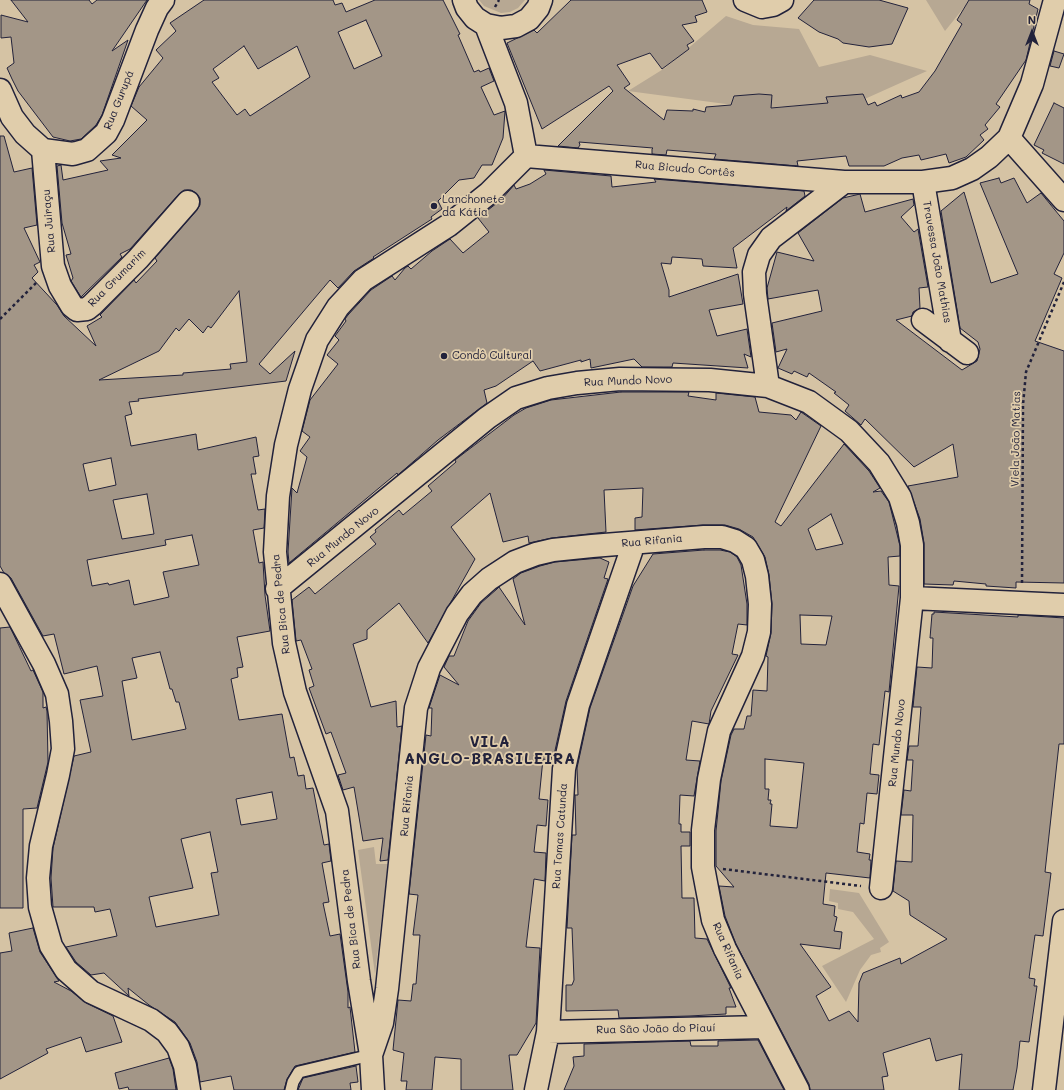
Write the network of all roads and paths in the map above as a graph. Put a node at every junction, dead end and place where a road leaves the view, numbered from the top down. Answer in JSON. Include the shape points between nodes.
{"nodes":[{"id":1,"x":163,"y":0,"type":"edge"},
{"id":2,"x":464,"y":0,"type":"edge"},
{"id":3,"x":541,"y":0,"type":"edge"},
{"id":4,"x":745,"y":0,"type":"edge"},
{"id":5,"x":782,"y":0,"type":"edge"},
{"id":6,"x":1055,"y":0,"type":"edge"},
{"id":7,"x":486,"y":25,"type":"junction"},
{"id":8,"x":0,"y":90,"type":"edge"},
{"id":9,"x":1009,"y":138,"type":"junction"},
{"id":10,"x":43,"y":150,"type":"junction"},
{"id":11,"x":526,"y":156,"type":"junction"},
{"id":12,"x":844,"y":182,"type":"junction"},
{"id":13,"x":923,"y":182,"type":"junction"},
{"id":14,"x":1064,"y":200,"type":"edge"},
{"id":15,"x":188,"y":202,"type":"dead end"},
{"id":16,"x":53,"y":266,"type":"junction"},
{"id":17,"x":1064,"y":282,"type":"edge"},
{"id":18,"x":0,"y":319,"type":"edge"},
{"id":19,"x":923,"y":320,"type":"dead end"},
{"id":20,"x":768,"y":386,"type":"junction"},
{"id":21,"x":634,"y":543,"type":"junction"},
{"id":22,"x":0,"y":584,"type":"edge"},
{"id":23,"x":277,"y":589,"type":"junction"},
{"id":24,"x":912,"y":598,"type":"junction"},
{"id":25,"x":1022,"y":604,"type":"junction"},
{"id":26,"x":1064,"y":605,"type":"edge"},
{"id":27,"x":703,"y":866,"type":"junction"},
{"id":28,"x":881,"y":888,"type":"joint"},
{"id":29,"x":1064,"y":920,"type":"edge"},
{"id":30,"x":765,"y":1027,"type":"junction"},
{"id":31,"x":548,"y":1032,"type":"junction"},
{"id":32,"x":371,"y":1055,"type":"junction"},
{"id":33,"x":189,"y":1090,"type":"edge"},
{"id":34,"x":291,"y":1090,"type":"edge"},
{"id":35,"x":373,"y":1090,"type":"edge"},
{"id":36,"x":536,"y":1090,"type":"edge"},
{"id":37,"x":798,"y":1090,"type":"edge"},
{"id":38,"x":1044,"y":1090,"type":"edge"}],
"edges":[{"from":1,"to":10,"type":"street","name":"Rua Gurupá","via":[[147,30],[106,133],[87,150],[73,154]]},
{"from":2,"to":7,"type":"street","via":[[475,18]]},
{"from":3,"to":7,"type":"street","via":[[529,19],[516,26],[500,28]]},
{"from":4,"to":5,"type":"street","via":[[762,7]]},
{"from":6,"to":9,"type":"street","via":[[1032,84]]},
{"from":7,"to":11,"type":"street","via":[[516,102]]},
{"from":8,"to":10,"type":"street","via":[[12,117],[25,134]]},
{"from":9,"to":13,"type":"street","name":"Rua Bicudo Cortês","via":[[972,169],[952,178]]},
{"from":9,"to":14,"type":"street"},
{"from":10,"to":16,"type":"street","name":"Rua Juiraçu"},
{"from":11,"to":12,"type":"street","name":"Rua Bicudo Cortês"},
{"from":11,"to":23,"type":"street","name":"Rua Bica de Pedra","via":[[488,193],[449,224],[363,280],[338,307],[317,340],[300,389],[286,445],[278,496],[275,552]]},
{"from":12,"to":13,"type":"street","name":"Rua Bicudo Cortês"},
{"from":12,"to":20,"type":"street","via":[[771,238],[758,255],[754,272],[755,294]]},
{"from":13,"to":19,"type":"street","name":"Travessa João Mathias","via":[[959,347]]},
{"from":15,"to":16,"type":"street","name":"Rua Grumarim","via":[[138,259],[87,309],[77,310],[72,306],[60,286]]},
{"from":16,"to":18,"type":"path","name":"Rua Juiraçu"},
{"from":17,"to":25,"type":"path","name":"Viela João Matias","via":[[1026,372],[1023,406]]},
{"from":20,"to":23,"type":"street","name":"Rua Mundo Novo","via":[[710,380],[620,379],[556,387],[516,398],[487,418]]},
{"from":20,"to":24,"type":"street","name":"Rua Mundo Novo","via":[[809,402],[849,431],[879,463],[900,497],[908,523],[912,545]]},
{"from":21,"to":27,"type":"street","name":"Rua Rifania","via":[[722,537],[746,548],[753,560],[757,576],[760,604],[758,632],[753,656],[719,731],[709,779],[703,830]]},
{"from":21,"to":31,"type":"street","name":"Rua Tomas Catunda","via":[[578,705],[564,768]]},
{"from":21,"to":32,"type":"street","name":"Rua Rifania","via":[[553,550],[515,562],[472,594],[442,641],[429,668],[416,708],[387,989],[382,1023]]},
{"from":22,"to":33,"type":"street","via":[[44,664],[57,694],[62,720],[63,749],[41,846],[38,878],[40,907],[51,946],[66,970],[91,992],[151,1020],[167,1032],[178,1048],[185,1066]]},
{"from":23,"to":32,"type":"street","name":"Rua Bica de Pedra","via":[[284,643],[295,692],[337,811],[358,980]]},
{"from":24,"to":25,"type":"street"},
{"from":24,"to":28,"type":"street","name":"Rua Mundo Novo"},
{"from":25,"to":26,"type":"street"},
{"from":27,"to":28,"type":"path"},
{"from":27,"to":30,"type":"street","name":"Rua Rifania","via":[[714,920],[725,949]]},
{"from":29,"to":38,"type":"street"},
{"from":30,"to":31,"type":"street","name":"Rua São João do Piauí"},
{"from":30,"to":37,"type":"street","name":"Rua Rifania"},
{"from":31,"to":36,"type":"street","name":"Rua Tomas Catunda"},
{"from":32,"to":34,"type":"lane","via":[[299,1072]]},
{"from":32,"to":35,"type":"street","name":"Rua Bica de Pedra"}]}
